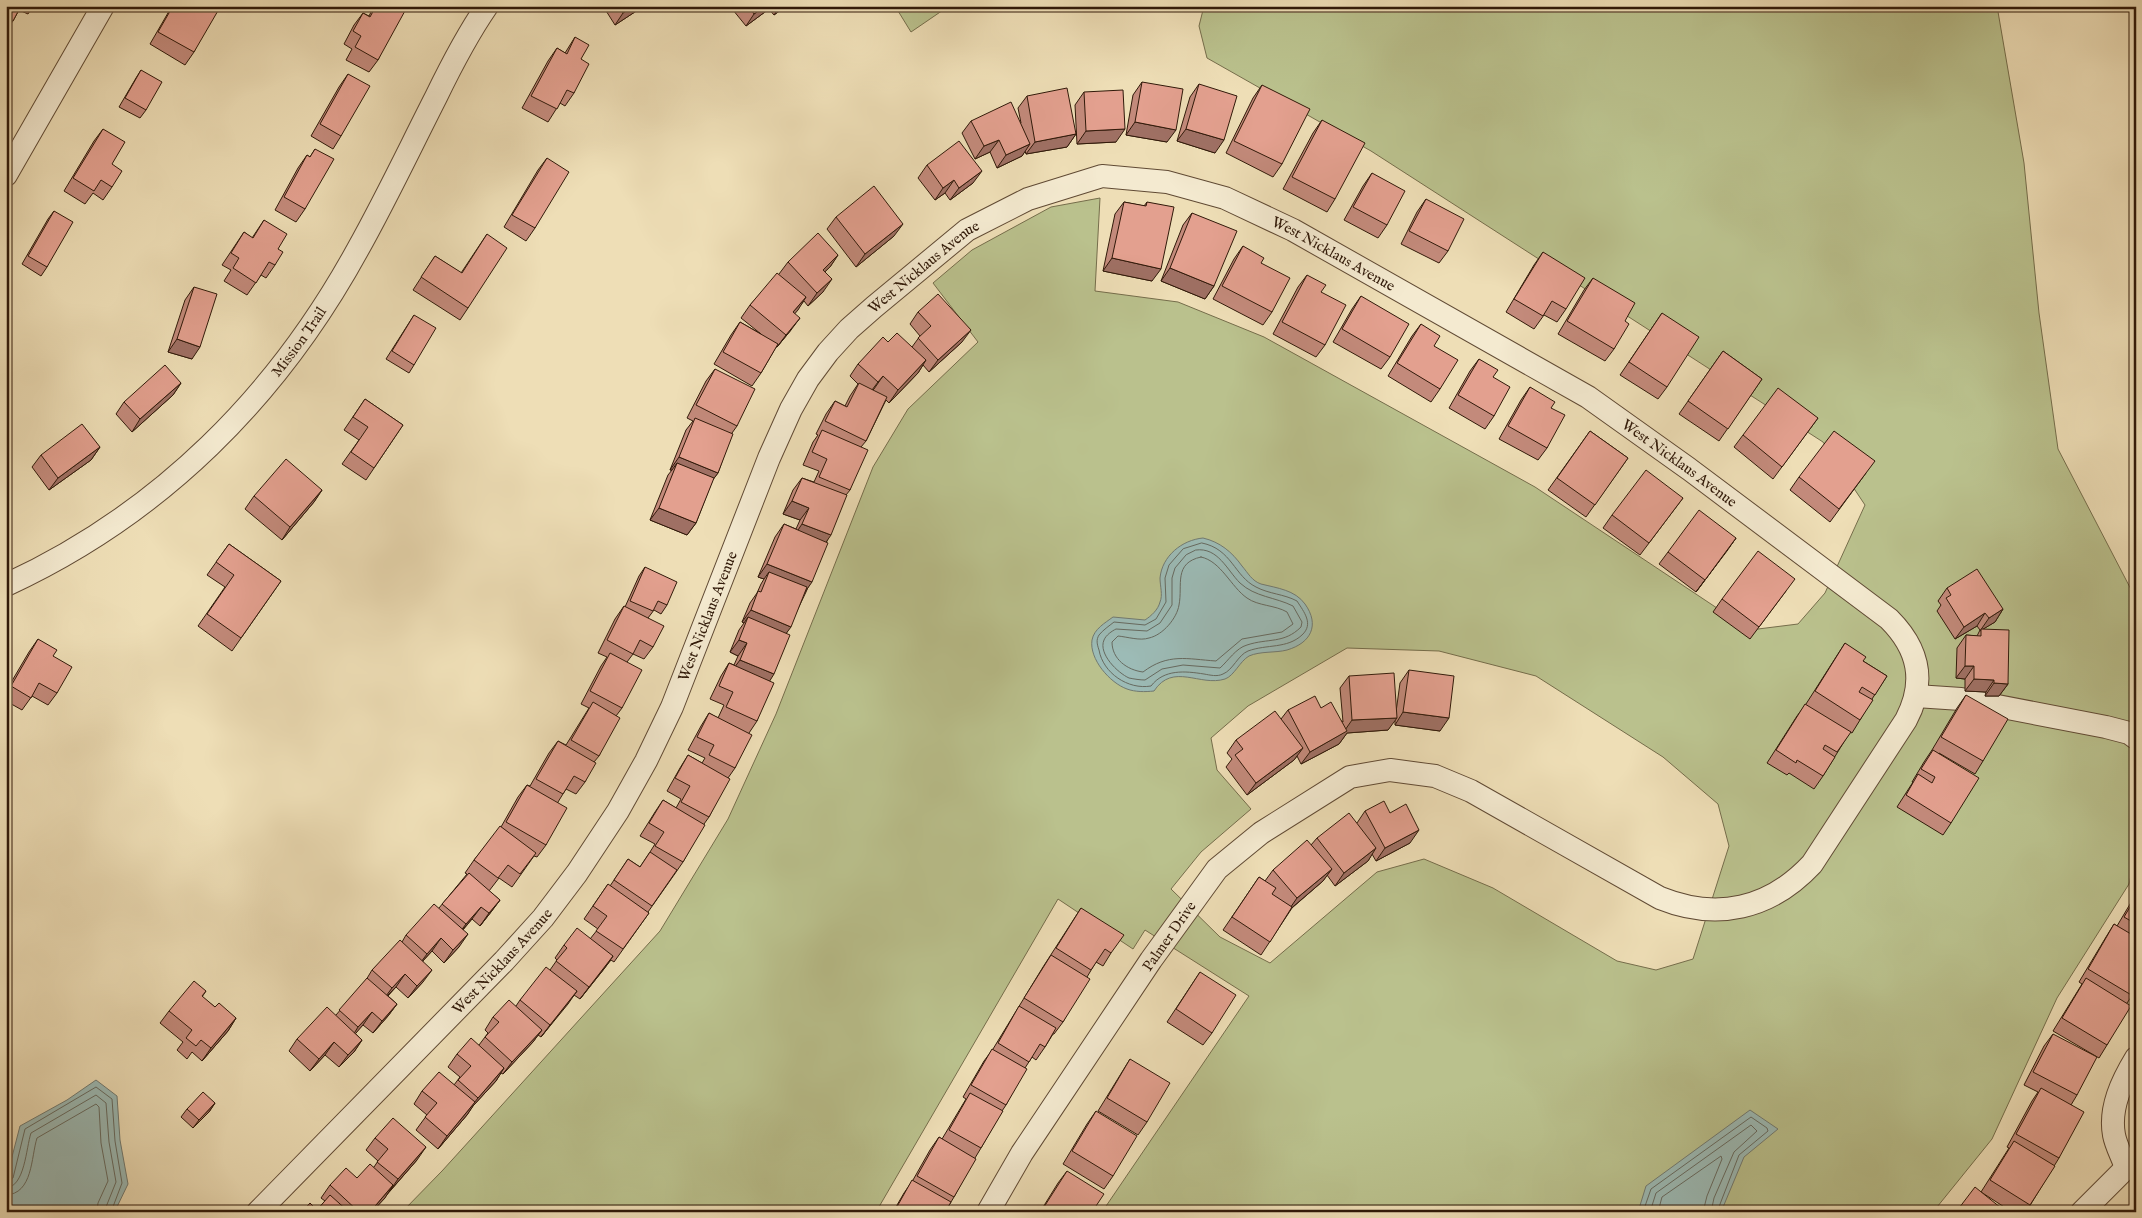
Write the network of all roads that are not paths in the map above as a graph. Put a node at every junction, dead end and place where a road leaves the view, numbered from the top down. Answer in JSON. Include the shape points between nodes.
{"nodes":[{"id":1,"x":103,"y":6,"type":"edge"},
{"id":2,"x":487,"y":6,"type":"edge"},
{"id":3,"x":6,"y":175,"type":"edge"},
{"id":4,"x":6,"y":585,"type":"edge"},
{"id":5,"x":1916,"y":696,"type":"junction"},
{"id":6,"x":2136,"y":738,"type":"edge"},
{"id":7,"x":2136,"y":1058,"type":"edge"},
{"id":8,"x":2131,"y":1166,"type":"edge"},
{"id":9,"x":258,"y":1212,"type":"edge"},
{"id":10,"x":988,"y":1212,"type":"edge"},
{"id":11,"x":2082,"y":1212,"type":"edge"}],
"edges":[{"from":1,"to":3,"type":"street"},
{"from":2,"to":4,"type":"street","name":"Mission Trail","via":[[457,55],[358,249],[316,320],[254,399],[213,444],[142,505],[86,543]]},
{"from":5,"to":6,"type":"street","via":[[1961,699],[2106,727]]},
{"from":5,"to":9,"type":"street","name":"West Nicklaus Avenue","via":[[1917,670],[1910,647],[1889,619],[1689,469],[1588,397],[1294,230],[1225,198],[1168,182],[1102,176],[1028,199],[967,230],[874,307],[828,352],[791,409],[672,707],[613,819],[577,873],[504,961]]},
{"from":5,"to":10,"type":"street","name":"Palmer Drive","via":[[1906,720],[1812,864],[1779,892],[1737,908],[1706,910],[1660,898],[1471,791],[1435,776],[1390,770],[1350,778],[1261,833],[1217,869],[1151,960],[1022,1153]]},
{"from":7,"to":8,"type":"street","via":[[2122,1085],[2114,1111],[2114,1136]]},
{"from":8,"to":11,"type":"street"}]}
